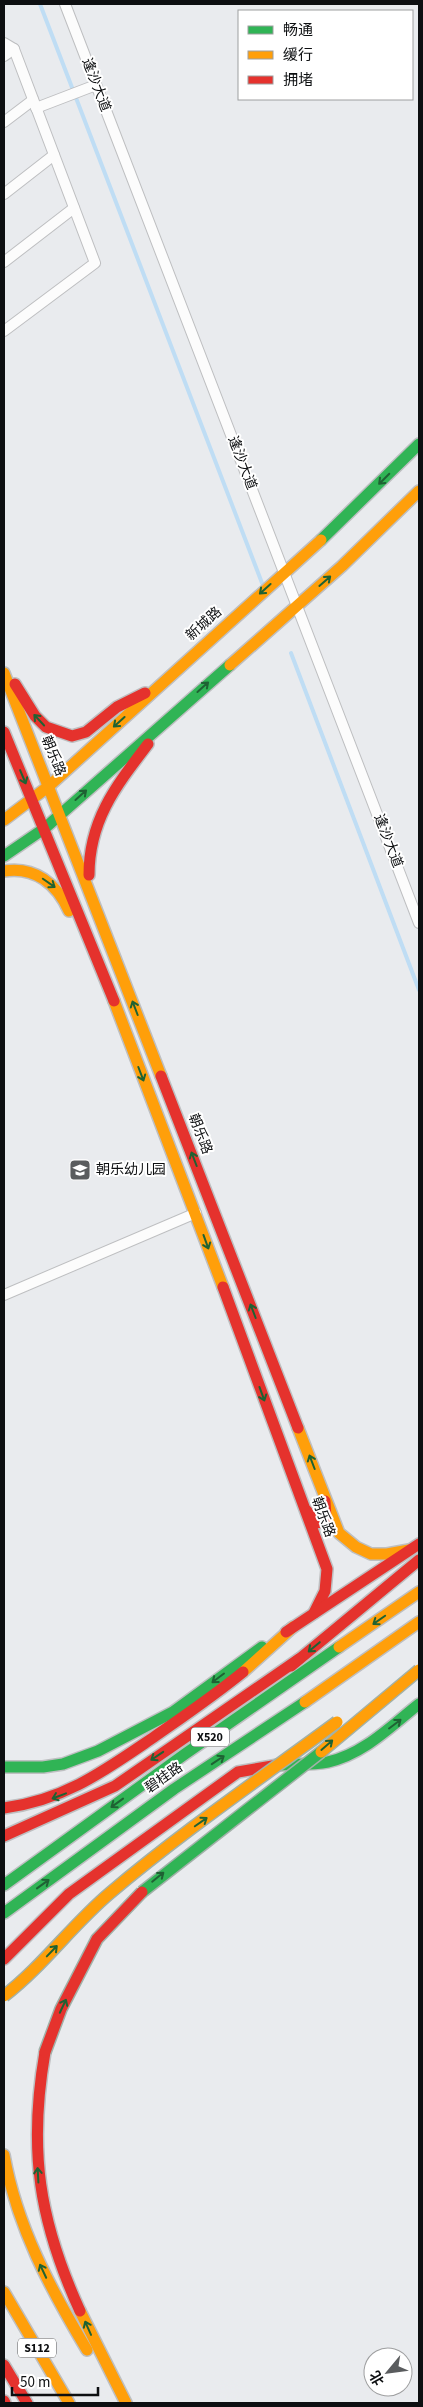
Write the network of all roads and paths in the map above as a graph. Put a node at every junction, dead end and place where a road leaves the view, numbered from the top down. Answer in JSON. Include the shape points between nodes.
{"nodes":[{"id":1,"x":65,"y":4,"type":"edge"},
{"id":2,"x":4,"y":43,"type":"edge"},
{"id":3,"x":14,"y":49,"type":"junction"},
{"id":4,"x":4,"y":56,"type":"edge"},
{"id":5,"x":92,"y":87,"type":"junction"},
{"id":6,"x":35,"y":104,"type":"junction"},
{"id":7,"x":4,"y":122,"type":"edge"},
{"id":8,"x":54,"y":156,"type":"junction"},
{"id":9,"x":4,"y":194,"type":"edge"},
{"id":10,"x":74,"y":208,"type":"junction"},
{"id":11,"x":4,"y":262,"type":"edge"},
{"id":12,"x":4,"y":331,"type":"edge"},
{"id":13,"x":419,"y":444,"type":"edge"},
{"id":14,"x":419,"y":491,"type":"edge"},
{"id":15,"x":284,"y":572,"type":"junction"},
{"id":16,"x":297,"y":605,"type":"junction"},
{"id":17,"x":4,"y":671,"type":"edge"},
{"id":18,"x":157,"y":688,"type":"junction"},
{"id":19,"x":167,"y":720,"type":"junction"},
{"id":20,"x":4,"y":732,"type":"edge"},
{"id":21,"x":49,"y":786,"type":"junction"},
{"id":22,"x":33,"y":800,"type":"junction"},
{"id":23,"x":60,"y":814,"type":"junction"},
{"id":24,"x":4,"y":820,"type":"edge"},
{"id":25,"x":45,"y":828,"type":"junction"},
{"id":26,"x":4,"y":856,"type":"edge"},
{"id":27,"x":4,"y":871,"type":"edge"},
{"id":28,"x":91,"y":894,"type":"junction"},
{"id":29,"x":419,"y":923,"type":"edge"},
{"id":30,"x":96,"y":958,"type":"junction"},
{"id":31,"x":196,"y":1213,"type":"junction"},
{"id":32,"x":4,"y":1296,"type":"edge"},
{"id":33,"x":325,"y":1495,"type":"junction"},
{"id":34,"x":303,"y":1504,"type":"junction"},
{"id":35,"x":414,"y":1547,"type":"edge"},
{"id":36,"x":419,"y":1560,"type":"edge"},
{"id":37,"x":419,"y":1592,"type":"edge"},
{"id":38,"x":314,"y":1613,"type":"junction"},
{"id":39,"x":419,"y":1622,"type":"edge"},
{"id":40,"x":293,"y":1627,"type":"junction"},
{"id":41,"x":298,"y":1660,"type":"junction"},
{"id":42,"x":419,"y":1660,"type":"edge"},
{"id":43,"x":419,"y":1670,"type":"edge"},
{"id":44,"x":419,"y":1704,"type":"edge"},
{"id":45,"x":216,"y":1733,"type":"junction"},
{"id":46,"x":4,"y":1767,"type":"edge"},
{"id":47,"x":4,"y":1808,"type":"edge"},
{"id":48,"x":4,"y":1836,"type":"edge"},
{"id":49,"x":4,"y":1884,"type":"edge"},
{"id":50,"x":4,"y":1913,"type":"edge"},
{"id":51,"x":4,"y":1959,"type":"edge"},
{"id":52,"x":4,"y":1996,"type":"edge"},
{"id":53,"x":4,"y":2155,"type":"edge"},
{"id":54,"x":4,"y":2292,"type":"edge"},
{"id":55,"x":4,"y":2365,"type":"edge"},
{"id":56,"x":27,"y":2403,"type":"edge"},
{"id":57,"x":69,"y":2403,"type":"edge"},
{"id":58,"x":121,"y":2403,"type":"edge"},
{"id":59,"x":126,"y":2403,"type":"edge"}],
"edges":[{"from":1,"to":5,"type":"street","name":"逢沙大道"},
{"from":2,"to":3,"type":"street"},
{"from":3,"to":4,"type":"street"},
{"from":3,"to":6,"type":"street"},
{"from":5,"to":6,"type":"street"},
{"from":5,"to":15,"type":"street","name":"逢沙大道"},
{"from":6,"to":7,"type":"street"},
{"from":6,"to":8,"type":"street"},
{"from":8,"to":9,"type":"street"},
{"from":8,"to":10,"type":"street"},
{"from":10,"to":11,"type":"street"},
{"from":10,"to":12,"type":"street","via":[[95,263]]},
{"from":13,"to":15,"type":"main road","name":"新城路","one_way":true,"via":[[344,519]]},
{"from":16,"to":14,"type":"main road","one_way":true},
{"from":15,"to":16,"type":"street","name":"逢沙大道"},
{"from":15,"to":18,"type":"main road","name":"新城路","one_way":true},
{"from":19,"to":16,"type":"main road","one_way":true},
{"from":16,"to":29,"type":"street","name":"逢沙大道"},
{"from":18,"to":17,"type":"main road","one_way":true,"via":[[117,707],[86,732],[72,736],[46,727]]},
{"from":17,"to":21,"type":"main road","name":"朝乐路"},
{"from":18,"to":21,"type":"main road","name":"新城路","one_way":true},
{"from":23,"to":19,"type":"main road","one_way":true},
{"from":19,"to":28,"type":"main road","via":[[107,798],[95,826],[88,858]]},
{"from":20,"to":22,"type":"main road","name":"朝乐路","one_way":true},
{"from":21,"to":22,"type":"main road","name":"新城路"},
{"from":21,"to":23,"type":"main road","name":"朝乐路"},
{"from":22,"to":24,"type":"main road","name":"新城路"},
{"from":22,"to":25,"type":"main road","name":"朝乐路"},
{"from":23,"to":25,"type":"main road"},
{"from":23,"to":28,"type":"main road","name":"朝乐路"},
{"from":25,"to":26,"type":"main road"},
{"from":25,"to":30,"type":"main road","name":"朝乐路"},
{"from":27,"to":30,"type":"main road","one_way":true,"via":[[30,871],[57,889]]},
{"from":33,"to":28,"type":"main road","name":"朝乐路","one_way":true},
{"from":30,"to":31,"type":"main road","name":"朝乐路","one_way":true},
{"from":31,"to":32,"type":"street"},
{"from":31,"to":34,"type":"main road","name":"朝乐路","one_way":true},
{"from":33,"to":34,"type":"main road","via":[[326,1517],[322,1522],[315,1522]]},
{"from":33,"to":35,"type":"main road","name":"朝乐路","via":[[340,1533],[359,1551],[386,1556]]},
{"from":34,"to":38,"type":"main road","name":"朝乐路","via":[[327,1569],[325,1591]]},
{"from":35,"to":38,"type":"main road"},
{"from":36,"to":41,"type":"main road","one_way":true},
{"from":37,"to":45,"type":"main road","number":"X520","one_way":true},
{"from":38,"to":40,"type":"main road"},
{"from":50,"to":39,"type":"main road","name":"碧桂路","number":"X520","one_way":true,"via":[[174,1789]]},
{"from":40,"to":46,"type":"main road","one_way":true,"via":[[243,1659],[172,1712],[98,1751],[63,1764]]},
{"from":40,"to":47,"type":"main road","one_way":true,"via":[[216,1693],[70,1792],[22,1807]]},
{"from":41,"to":45,"type":"main road"},
{"from":41,"to":48,"type":"main road","one_way":true,"via":[[115,1786]]},
{"from":52,"to":42,"type":"main road","one_way":true,"bridge":true,"via":[[21,1983],[96,1905],[145,1863],[268,1775]]},
{"from":59,"to":43,"type":"main road","one_way":true,"bridge":true,"via":[[90,2333],[50,2233],[39,2184],[36,2143],[46,2052],[61,2009],[97,1939],[122,1910],[156,1879],[302,1767]]},
{"from":51,"to":44,"type":"main road","one_way":true,"via":[[69,1894],[238,1772],[269,1765],[327,1762],[343,1757],[365,1747]]},
{"from":45,"to":49,"type":"main road","number":"X520","one_way":true},
{"from":58,"to":53,"type":"main road","one_way":true,"via":[[57,2302],[25,2234]]},
{"from":54,"to":57,"type":"main road","number":"S112"},
{"from":55,"to":56,"type":"main road","number":"S112"}]}
